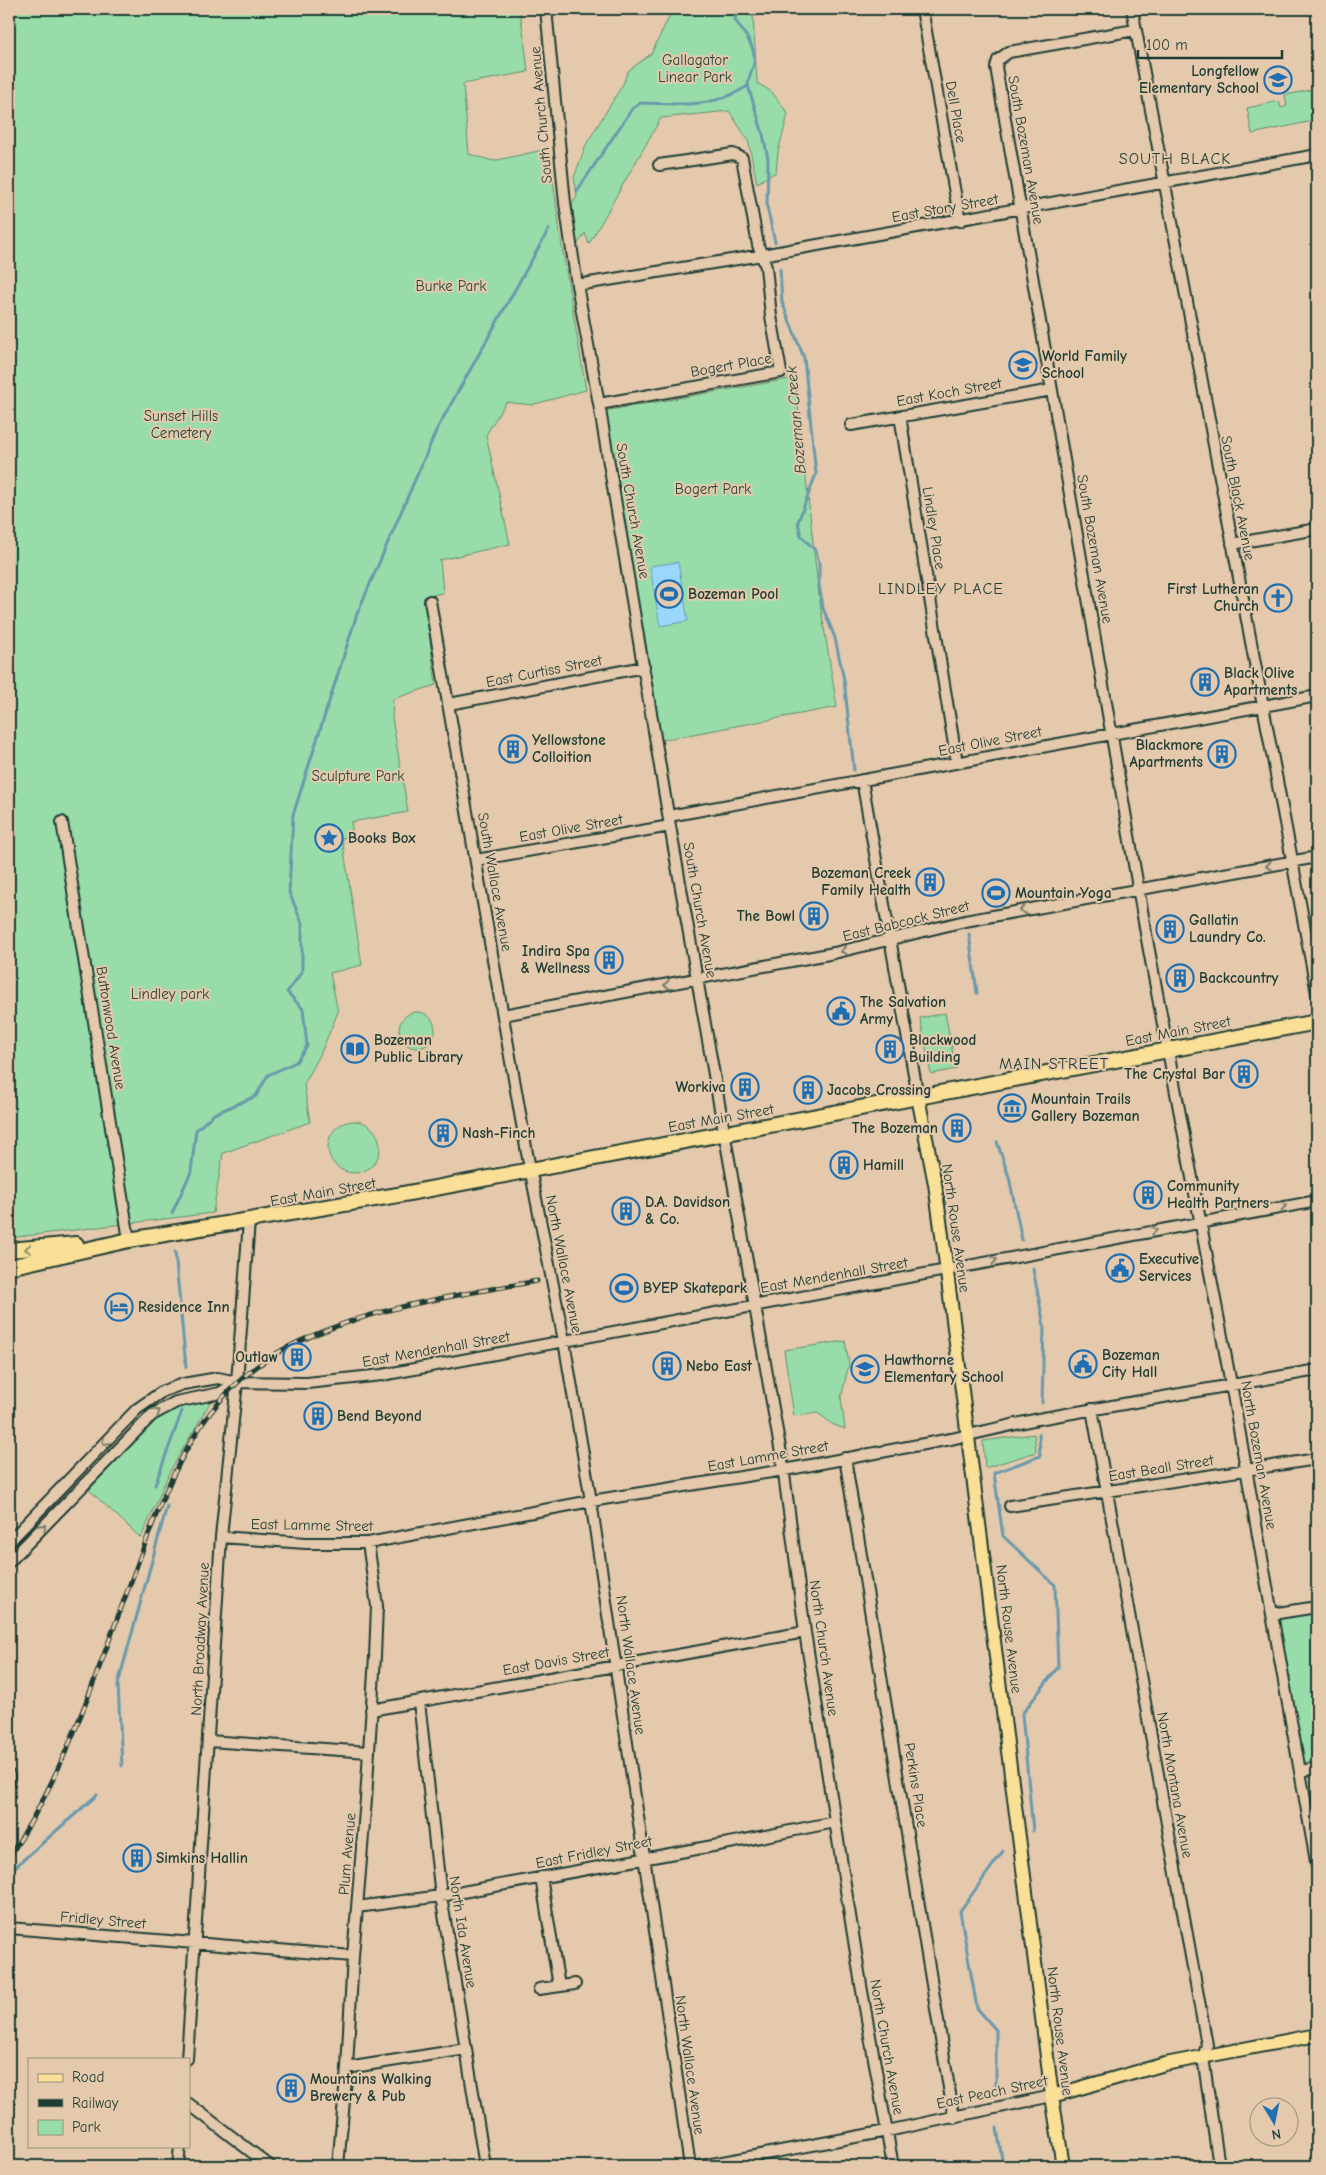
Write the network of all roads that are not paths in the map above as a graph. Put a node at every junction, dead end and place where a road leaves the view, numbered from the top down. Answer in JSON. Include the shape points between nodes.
{"nodes":[{"id":1,"x":546,"y":9,"type":"edge"},
{"id":2,"x":922,"y":9,"type":"edge"},
{"id":3,"x":1132,"y":9,"type":"edge"},
{"id":4,"x":1135,"y":30,"type":"junction"},
{"id":5,"x":1317,"y":155,"type":"edge"},
{"id":6,"x":659,"y":165,"type":"dead end"},
{"id":7,"x":1164,"y":183,"type":"junction"},
{"id":8,"x":1022,"y":209,"type":"junction"},
{"id":9,"x":960,"y":221,"type":"junction"},
{"id":10,"x":762,"y":256,"type":"junction"},
{"id":11,"x":577,"y":285,"type":"junction"},
{"id":12,"x":1052,"y":390,"type":"junction"},
{"id":13,"x":599,"y":404,"type":"junction"},
{"id":14,"x":900,"y":416,"type":"junction"},
{"id":15,"x":851,"y":425,"type":"dead end"},
{"id":16,"x":1317,"y":529,"type":"edge"},
{"id":17,"x":1232,"y":544,"type":"junction"},
{"id":18,"x":430,"y":601,"type":"dead end"},
{"id":19,"x":644,"y":667,"type":"junction"},
{"id":20,"x":1317,"y":696,"type":"edge"},
{"id":21,"x":449,"y":704,"type":"junction"},
{"id":22,"x":1264,"y":705,"type":"junction"},
{"id":23,"x":1112,"y":734,"type":"junction"},
{"id":24,"x":957,"y":763,"type":"junction"},
{"id":25,"x":862,"y":780,"type":"junction"},
{"id":26,"x":670,"y":821,"type":"junction"},
{"id":27,"x":62,"y":822,"type":"dead end"},
{"id":28,"x":1317,"y":856,"type":"edge"},
{"id":29,"x":476,"y":860,"type":"junction"},
{"id":30,"x":1294,"y":861,"type":"junction"},
{"id":31,"x":1138,"y":889,"type":"junction"},
{"id":32,"x":891,"y":939,"type":"junction"},
{"id":33,"x":697,"y":979,"type":"junction"},
{"id":34,"x":1317,"y":993,"type":"edge"},
{"id":35,"x":503,"y":1015,"type":"junction"},
{"id":36,"x":1317,"y":1022,"type":"edge"},
{"id":37,"x":1168,"y":1050,"type":"junction"},
{"id":38,"x":918,"y":1098,"type":"junction"},
{"id":39,"x":724,"y":1134,"type":"junction"},
{"id":40,"x":530,"y":1169,"type":"junction"},
{"id":41,"x":1317,"y":1201,"type":"edge"},
{"id":42,"x":249,"y":1221,"type":"junction"},
{"id":43,"x":1200,"y":1221,"type":"junction"},
{"id":44,"x":129,"y":1240,"type":"junction"},
{"id":45,"x":9,"y":1250,"type":"edge"},
{"id":46,"x":9,"y":1267,"type":"edge"},
{"id":47,"x":947,"y":1270,"type":"junction"},
{"id":48,"x":756,"y":1304,"type":"junction"},
{"id":49,"x":564,"y":1341,"type":"junction"},
{"id":50,"x":1317,"y":1370,"type":"edge"},
{"id":51,"x":237,"y":1382,"type":"junction"},
{"id":52,"x":1231,"y":1384,"type":"junction"},
{"id":53,"x":1092,"y":1410,"type":"junction"},
{"id":54,"x":968,"y":1434,"type":"junction"},
{"id":55,"x":845,"y":1458,"type":"junction"},
{"id":56,"x":1317,"y":1459,"type":"edge"},
{"id":57,"x":784,"y":1470,"type":"junction"},
{"id":58,"x":1246,"y":1470,"type":"junction"},
{"id":59,"x":1107,"y":1491,"type":"junction"},
{"id":60,"x":591,"y":1501,"type":"junction"},
{"id":61,"x":1010,"y":1506,"type":"dead end"},
{"id":62,"x":222,"y":1537,"type":"junction"},
{"id":63,"x":9,"y":1542,"type":"edge"},
{"id":64,"x":368,"y":1543,"type":"junction"},
{"id":65,"x":9,"y":1562,"type":"edge"},
{"id":66,"x":1317,"y":1607,"type":"edge"},
{"id":67,"x":1272,"y":1614,"type":"junction"},
{"id":68,"x":805,"y":1632,"type":"junction"},
{"id":69,"x":615,"y":1665,"type":"junction"},
{"id":70,"x":419,"y":1702,"type":"junction"},
{"id":71,"x":371,"y":1710,"type":"junction"},
{"id":72,"x":209,"y":1741,"type":"junction"},
{"id":73,"x":369,"y":1752,"type":"junction"},
{"id":74,"x":1317,"y":1768,"type":"edge"},
{"id":75,"x":1300,"y":1771,"type":"junction"},
{"id":76,"x":9,"y":1775,"type":"edge"},
{"id":77,"x":9,"y":1781,"type":"edge"},
{"id":78,"x":835,"y":1822,"type":"junction"},
{"id":79,"x":645,"y":1858,"type":"junction"},
{"id":80,"x":1317,"y":1867,"type":"edge"},
{"id":81,"x":541,"y":1878,"type":"junction"},
{"id":82,"x":441,"y":1896,"type":"junction"},
{"id":83,"x":357,"y":1907,"type":"junction"},
{"id":84,"x":9,"y":1928,"type":"edge"},
{"id":85,"x":195,"y":1943,"type":"junction"},
{"id":86,"x":352,"y":1956,"type":"junction"},
{"id":87,"x":575,"y":1984,"type":"dead end"},
{"id":88,"x":559,"y":1986,"type":"junction"},
{"id":89,"x":539,"y":1989,"type":"dead end"},
{"id":90,"x":1317,"y":2035,"type":"edge"},
{"id":91,"x":466,"y":2049,"type":"junction"},
{"id":92,"x":1202,"y":2057,"type":"junction"},
{"id":93,"x":187,"y":2058,"type":"edge"},
{"id":94,"x":348,"y":2068,"type":"junction"},
{"id":95,"x":1052,"y":2096,"type":"junction"},
{"id":96,"x":190,"y":2105,"type":"edge"},
{"id":97,"x":954,"y":2118,"type":"junction"},
{"id":98,"x":887,"y":2131,"type":"junction"},
{"id":99,"x":180,"y":2148,"type":"edge"},
{"id":100,"x":178,"y":2166,"type":"edge"},
{"id":101,"x":270,"y":2166,"type":"edge"},
{"id":102,"x":338,"y":2166,"type":"edge"},
{"id":103,"x":485,"y":2166,"type":"edge"},
{"id":104,"x":690,"y":2166,"type":"edge"},
{"id":105,"x":701,"y":2166,"type":"edge"},
{"id":106,"x":894,"y":2166,"type":"edge"},
{"id":107,"x":1063,"y":2166,"type":"edge"},
{"id":108,"x":1219,"y":2166,"type":"edge"}],
"edges":[{"from":1,"to":11,"type":"street","name":"South Church Avenue","via":[[565,203]]},
{"from":2,"to":9,"type":"street","name":"Dell Place"},
{"from":3,"to":4,"type":"street","name":"South Black Avenue"},
{"from":4,"to":7,"type":"street","name":"South Black Avenue"},
{"from":4,"to":8,"type":"street","name":"South Bozeman Avenue","via":[[1009,52],[998,60],[996,67]]},
{"from":5,"to":7,"type":"street","name":"East Story Street"},
{"from":6,"to":10,"type":"street","via":[[739,155],[744,165]]},
{"from":7,"to":8,"type":"street","name":"East Story Street"},
{"from":7,"to":17,"type":"street","name":"South Black Avenue"},
{"from":8,"to":9,"type":"street","name":"East Story Street"},
{"from":8,"to":12,"type":"street","name":"South Bozeman Avenue"},
{"from":9,"to":10,"type":"street","name":"East Story Street"},
{"from":10,"to":11,"type":"street","name":"East Story Street"},
{"from":10,"to":13,"type":"street","name":"Bogert Place","via":[[781,372]]},
{"from":11,"to":13,"type":"street","name":"South Church Avenue"},
{"from":12,"to":14,"type":"street","name":"East Koch Street"},
{"from":12,"to":23,"type":"street","name":"South Bozeman Avenue"},
{"from":13,"to":19,"type":"street","name":"South Church Avenue"},
{"from":14,"to":15,"type":"street","name":"East Koch Street"},
{"from":14,"to":24,"type":"street","name":"Lindley Place"},
{"from":16,"to":17,"type":"street"},
{"from":17,"to":22,"type":"street","name":"South Black Avenue"},
{"from":18,"to":21,"type":"street","name":"South Wallace Avenue"},
{"from":19,"to":21,"type":"street","name":"East Curtiss Street"},
{"from":19,"to":26,"type":"street","name":"South Church Avenue"},
{"from":20,"to":22,"type":"street","name":"East Olive Street"},
{"from":21,"to":29,"type":"street","name":"South Wallace Avenue"},
{"from":22,"to":23,"type":"street","name":"East Olive Street"},
{"from":22,"to":30,"type":"street","name":"South Black Avenue"},
{"from":23,"to":24,"type":"street","name":"East Olive Street"},
{"from":23,"to":31,"type":"street","name":"South Bozeman Avenue"},
{"from":24,"to":25,"type":"street","name":"East Olive Street"},
{"from":25,"to":26,"type":"street","name":"East Olive Street"},
{"from":25,"to":32,"type":"street"},
{"from":26,"to":29,"type":"street","name":"East Olive Street"},
{"from":26,"to":33,"type":"street","name":"South Church Avenue"},
{"from":27,"to":44,"type":"street","name":"Buttonwood Avenue"},
{"from":28,"to":30,"type":"street","name":"East Babcock Street"},
{"from":29,"to":35,"type":"street","name":"South Wallace Avenue"},
{"from":30,"to":31,"type":"street","name":"East Babcock Street","one_way":true},
{"from":30,"to":34,"type":"street","name":"South Black Avenue"},
{"from":31,"to":32,"type":"street","name":"East Babcock Street","one_way":true,"via":[[965,921]]},
{"from":31,"to":37,"type":"street","name":"South Bozeman Avenue"},
{"from":32,"to":33,"type":"street","name":"East Babcock Street","one_way":true},
{"from":32,"to":38,"type":"street"},
{"from":33,"to":35,"type":"street","name":"East Babcock Street","one_way":true},
{"from":33,"to":39,"type":"street","name":"South Church Avenue"},
{"from":35,"to":40,"type":"street","name":"South Wallace Avenue"},
{"from":36,"to":37,"type":"highway","name":"East Main Street"},
{"from":37,"to":38,"type":"highway","name":"East Main Street"},
{"from":37,"to":43,"type":"street","name":"North Bozeman Avenue"},
{"from":38,"to":39,"type":"highway","name":"East Main Street"},
{"from":38,"to":47,"type":"main road","name":"North Rouse Avenue"},
{"from":39,"to":40,"type":"highway","name":"East Main Street"},
{"from":39,"to":48,"type":"street","name":"North Church Avenue"},
{"from":40,"to":42,"type":"highway","name":"East Main Street"},
{"from":40,"to":49,"type":"street","name":"North Wallace Avenue"},
{"from":43,"to":41,"type":"street","name":"East Mendenhall Street","one_way":true},
{"from":42,"to":44,"type":"highway","name":"East Main Street"},
{"from":42,"to":51,"type":"street","name":"North Broadway Avenue"},
{"from":47,"to":43,"type":"street","name":"East Mendenhall Street","one_way":true},
{"from":43,"to":52,"type":"street","name":"North Bozeman Avenue"},
{"from":44,"to":45,"type":"highway","name":"East Main Street","one_way":true},
{"from":44,"to":46,"type":"highway","name":"East Main Street"},
{"from":47,"to":48,"type":"street","name":"East Mendenhall Street"},
{"from":47,"to":54,"type":"main road","name":"North Rouse Avenue"},
{"from":48,"to":49,"type":"street","name":"East Mendenhall Street"},
{"from":48,"to":57,"type":"street","name":"North Church Avenue"},
{"from":49,"to":51,"type":"street","name":"East Mendenhall Street","via":[[382,1375],[307,1383]]},
{"from":49,"to":60,"type":"street","name":"North Wallace Avenue"},
{"from":50,"to":52,"type":"street","name":"East Lamme Street"},
{"from":51,"to":62,"type":"street","name":"North Broadway Avenue"},
{"from":51,"to":63,"type":"street","name":"East Mendenhall Street","one_way":true,"via":[[218,1378],[184,1384],[145,1402]]},
{"from":65,"to":51,"type":"street","one_way":true,"via":[[152,1415],[176,1402],[220,1393]]},
{"from":52,"to":53,"type":"street","name":"East Lamme Street"},
{"from":52,"to":58,"type":"street","name":"North Bozeman Avenue"},
{"from":53,"to":54,"type":"street","name":"East Lamme Street"},
{"from":53,"to":59,"type":"street","name":"North Montana Avenue"},
{"from":54,"to":55,"type":"street","name":"East Lamme Street"},
{"from":54,"to":95,"type":"main road","name":"North Rouse Avenue"},
{"from":55,"to":57,"type":"street","name":"East Lamme Street"},
{"from":55,"to":97,"type":"street","name":"Perkins Place"},
{"from":56,"to":58,"type":"street","name":"East Beall Street"},
{"from":57,"to":60,"type":"street","name":"East Lamme Street"},
{"from":57,"to":68,"type":"street","name":"North Church Avenue"},
{"from":58,"to":59,"type":"street","name":"East Beall Street"},
{"from":58,"to":67,"type":"street","name":"North Bozeman Avenue"},
{"from":59,"to":61,"type":"street","name":"East Beall Street"},
{"from":59,"to":92,"type":"street","name":"North Montana Avenue","via":[[1207,2045]]},
{"from":60,"to":64,"type":"street","name":"East Lamme Street"},
{"from":60,"to":69,"type":"street","name":"North Wallace Avenue"},
{"from":62,"to":64,"type":"street","name":"East Lamme Street"},
{"from":62,"to":72,"type":"street","name":"North Broadway Avenue"},
{"from":64,"to":71,"type":"street","name":"Plum Avenue","via":[[377,1606]]},
{"from":66,"to":67,"type":"street"},
{"from":67,"to":75,"type":"street","name":"North Bozeman Avenue"},
{"from":68,"to":69,"type":"street","name":"East Davis Street"},
{"from":68,"to":78,"type":"street","name":"North Church Avenue"},
{"from":69,"to":70,"type":"street","name":"East Davis Street"},
{"from":69,"to":79,"type":"street","name":"North Wallace Avenue"},
{"from":70,"to":71,"type":"street","name":"East Davis Street"},
{"from":70,"to":82,"type":"street","name":"North Ida Avenue"},
{"from":71,"to":73,"type":"street","name":"Plum Avenue"},
{"from":72,"to":73,"type":"street"},
{"from":72,"to":85,"type":"street","name":"North Broadway Avenue"},
{"from":73,"to":83,"type":"street","name":"Plum Avenue"},
{"from":74,"to":75,"type":"street"},
{"from":75,"to":80,"type":"street","name":"North Bozeman Avenue"},
{"from":76,"to":77,"type":"street"},
{"from":78,"to":79,"type":"street","name":"East Fridley Street"},
{"from":78,"to":98,"type":"street","name":"North Church Avenue"},
{"from":79,"to":81,"type":"street","name":"East Fridley Street"},
{"from":79,"to":104,"type":"street","name":"North Wallace Avenue"},
{"from":81,"to":82,"type":"street","name":"East Fridley Street"},
{"from":81,"to":88,"type":"street"},
{"from":82,"to":83,"type":"street","name":"East Fridley Street"},
{"from":82,"to":91,"type":"street","name":"North Ida Avenue"},
{"from":83,"to":86,"type":"street","name":"Plum Avenue"},
{"from":84,"to":85,"type":"street","name":"Fridley Street"},
{"from":85,"to":86,"type":"street"},
{"from":85,"to":93,"type":"street","name":"North Broadway Avenue"},
{"from":86,"to":94,"type":"street","name":"Plum Avenue"},
{"from":87,"to":88,"type":"street"},
{"from":88,"to":89,"type":"street"},
{"from":90,"to":92,"type":"main road","name":"East Peach Street"},
{"from":91,"to":94,"type":"street"},
{"from":91,"to":103,"type":"street","name":"North Ida Avenue"},
{"from":92,"to":95,"type":"main road","name":"East Peach Street","via":[[1165,2064]]},
{"from":92,"to":108,"type":"street","name":"North Montana Avenue"},
{"from":94,"to":102,"type":"street","name":"Plum Avenue"},
{"from":95,"to":97,"type":"street","name":"East Peach Street"},
{"from":95,"to":107,"type":"main road","name":"North Rouse Avenue"},
{"from":96,"to":101,"type":"street"},
{"from":97,"to":98,"type":"street","name":"East Peach Street"},
{"from":98,"to":105,"type":"street","name":"East Peach Street"},
{"from":98,"to":106,"type":"street","name":"North Church Avenue"},
{"from":99,"to":100,"type":"street"}]}
